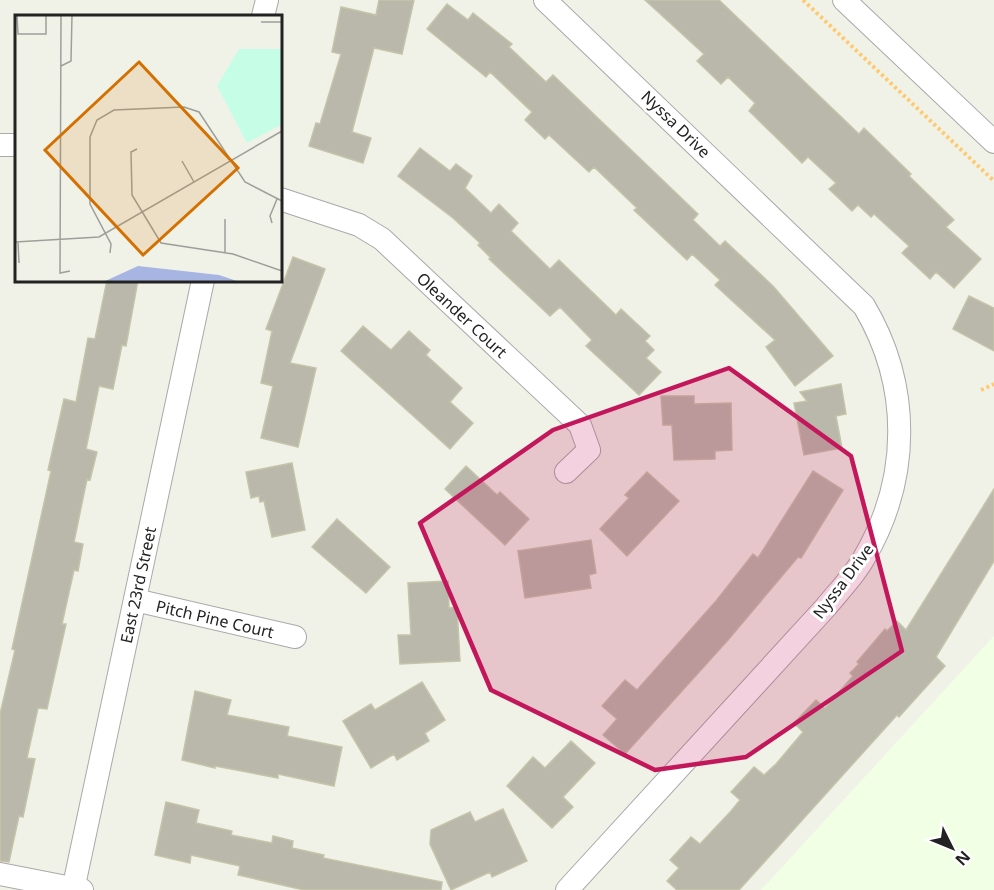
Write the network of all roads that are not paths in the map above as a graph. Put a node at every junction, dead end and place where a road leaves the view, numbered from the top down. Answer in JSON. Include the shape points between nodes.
{"nodes":[{"id":1,"x":267,"y":0,"type":"edge"},
{"id":2,"x":545,"y":0,"type":"edge"},
{"id":3,"x":844,"y":0,"type":"edge"},
{"id":4,"x":263,"y":15,"type":"edge"},
{"id":5,"x":994,"y":142,"type":"edge"},
{"id":6,"x":282,"y":200,"type":"edge"},
{"id":7,"x":203,"y":282,"type":"edge"},
{"id":8,"x":566,"y":472,"type":"dead end"},
{"id":9,"x":135,"y":600,"type":"junction"},
{"id":10,"x":295,"y":637,"type":"dead end"},
{"id":11,"x":0,"y":874,"type":"edge"},
{"id":12,"x":76,"y":889,"type":"edge"},
{"id":13,"x":567,"y":890,"type":"edge"}],
"edges":[{"from":1,"to":4,"type":"street"},
{"from":2,"to":13,"type":"street","name":"Nyssa Drive","via":[[864,306],[886,353],[902,430],[886,511],[863,560],[825,608]]},
{"from":3,"to":5,"type":"street"},
{"from":6,"to":8,"type":"street","name":"Oleander Court","via":[[359,225],[382,239],[579,425],[589,450]]},
{"from":7,"to":9,"type":"street","name":"East 23rd Street"},
{"from":9,"to":10,"type":"street","name":"Pitch Pine Court"},
{"from":9,"to":12,"type":"street","name":"East 23rd Street"},
{"from":11,"to":12,"type":"street"}]}
